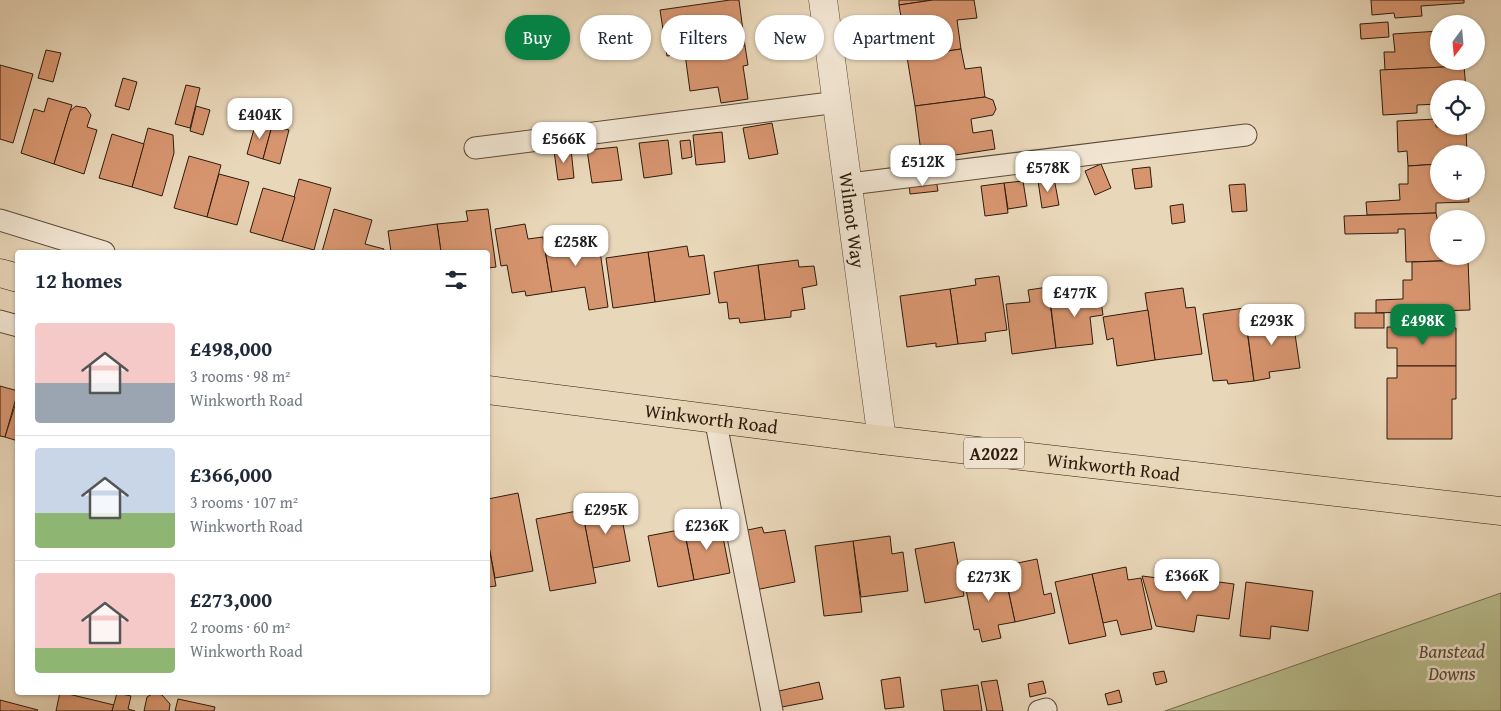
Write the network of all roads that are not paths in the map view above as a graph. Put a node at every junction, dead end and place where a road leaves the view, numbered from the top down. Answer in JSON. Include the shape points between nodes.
{"nodes":[{"id":1,"x":824,"y":0,"type":"edge"},
{"id":2,"x":838,"y":102,"type":"junction"},
{"id":3,"x":1246,"y":135,"type":"dead end"},
{"id":4,"x":475,"y":148,"type":"dead end"},
{"id":5,"x":850,"y":184,"type":"junction"},
{"id":6,"x":0,"y":220,"type":"edge"},
{"id":7,"x":98,"y":250,"type":"edge"},
{"id":8,"x":0,"y":273,"type":"edge"},
{"id":9,"x":15,"y":277,"type":"edge"},
{"id":10,"x":0,"y":321,"type":"edge"},
{"id":11,"x":15,"y":325,"type":"edge"},
{"id":12,"x":490,"y":390,"type":"edge"},
{"id":13,"x":716,"y":418,"type":"junction"},
{"id":14,"x":882,"y":440,"type":"junction"},
{"id":15,"x":1501,"y":511,"type":"edge"},
{"id":16,"x":772,"y":711,"type":"edge"}],
"edges":[{"from":1,"to":2,"type":"street","name":"Wilmot Way"},
{"from":2,"to":4,"type":"lane"},
{"from":2,"to":5,"type":"street","name":"Wilmot Way"},
{"from":3,"to":5,"type":"lane"},
{"from":5,"to":14,"type":"street","name":"Wilmot Way"},
{"from":6,"to":7,"type":"lane"},
{"from":8,"to":9,"type":"main road"},
{"from":10,"to":11,"type":"lane"},
{"from":12,"to":13,"type":"main road","name":"Winkworth Road","number":"A2022"},
{"from":13,"to":14,"type":"main road","name":"Winkworth Road","number":"A2022"},
{"from":13,"to":16,"type":"lane"},
{"from":14,"to":15,"type":"main road","name":"Winkworth Road","number":"A2022"}]}
